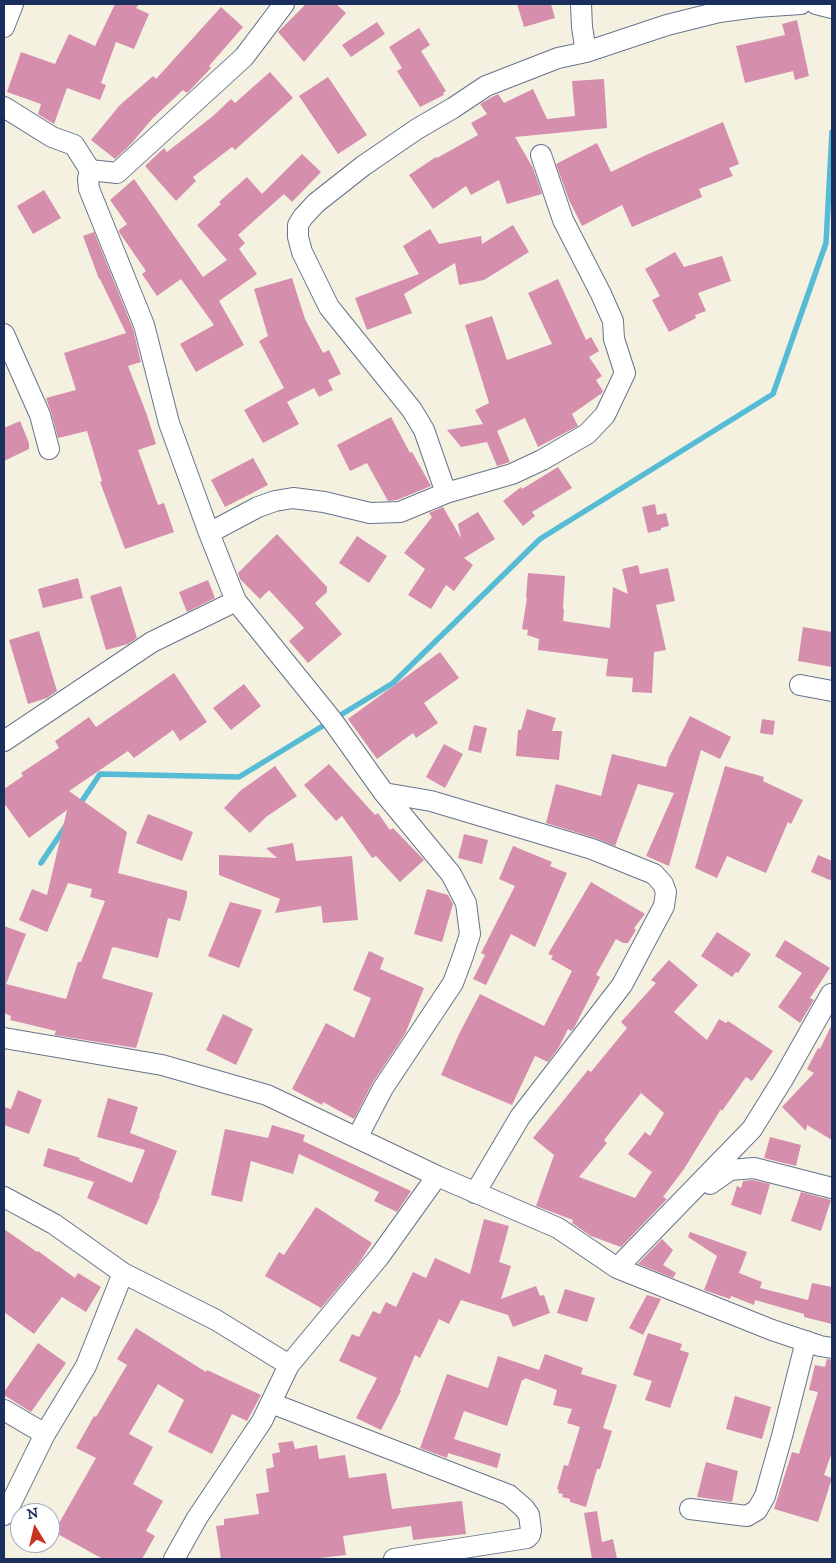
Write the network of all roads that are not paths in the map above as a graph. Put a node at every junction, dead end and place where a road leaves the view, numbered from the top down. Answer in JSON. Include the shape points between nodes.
{"nodes":[{"id":1,"x":13,"y":4,"type":"edge"},
{"id":2,"x":284,"y":4,"type":"edge"},
{"id":3,"x":581,"y":4,"type":"edge"},
{"id":4,"x":800,"y":4,"type":"edge"},
{"id":5,"x":816,"y":4,"type":"edge"},
{"id":6,"x":832,"y":8,"type":"edge"},
{"id":7,"x":4,"y":28,"type":"edge"},
{"id":8,"x":586,"y":52,"type":"junction"},
{"id":9,"x":4,"y":107,"type":"edge"},
{"id":10,"x":541,"y":155,"type":"dead end"},
{"id":11,"x":90,"y":170,"type":"junction"},
{"id":12,"x":4,"y":334,"type":"edge"},
{"id":13,"x":49,"y":449,"type":"dead end"},
{"id":14,"x":446,"y":493,"type":"junction"},
{"id":15,"x":209,"y":533,"type":"junction"},
{"id":16,"x":236,"y":601,"type":"junction"},
{"id":17,"x":800,"y":685,"type":"dead end"},
{"id":18,"x":832,"y":691,"type":"edge"},
{"id":19,"x":4,"y":740,"type":"edge"},
{"id":20,"x":384,"y":793,"type":"junction"},
{"id":21,"x":831,"y":994,"type":"dead end"},
{"id":22,"x":4,"y":1038,"type":"edge"},
{"id":23,"x":357,"y":1138,"type":"junction"},
{"id":24,"x":437,"y":1176,"type":"junction"},
{"id":25,"x":832,"y":1188,"type":"edge"},
{"id":26,"x":475,"y":1193,"type":"junction"},
{"id":27,"x":4,"y":1197,"type":"edge"},
{"id":28,"x":681,"y":1203,"type":"junction"},
{"id":29,"x":617,"y":1268,"type":"junction"},
{"id":30,"x":123,"y":1273,"type":"junction"},
{"id":31,"x":806,"y":1341,"type":"junction"},
{"id":32,"x":832,"y":1348,"type":"edge"},
{"id":33,"x":290,"y":1365,"type":"junction"},
{"id":34,"x":271,"y":1403,"type":"junction"},
{"id":35,"x":4,"y":1410,"type":"edge"},
{"id":36,"x":45,"y":1434,"type":"junction"},
{"id":37,"x":690,"y":1509,"type":"dead end"},
{"id":38,"x":4,"y":1515,"type":"edge"},
{"id":39,"x":174,"y":1559,"type":"edge"},
{"id":40,"x":394,"y":1559,"type":"edge"}],
"edges":[{"from":1,"to":7,"type":"street"},
{"from":2,"to":11,"type":"street","via":[[244,57],[118,174]]},
{"from":3,"to":8,"type":"street"},
{"from":4,"to":8,"type":"street","via":[[719,12],[667,25]]},
{"from":5,"to":6,"type":"street"},
{"from":8,"to":14,"type":"street","via":[[558,58],[486,86],[362,166],[316,203],[298,225],[302,252],[329,307],[416,417],[424,430]]},
{"from":9,"to":11,"type":"street","via":[[52,137],[74,144]]},
{"from":10,"to":14,"type":"street","via":[[563,220],[613,321],[614,338],[626,373],[605,415],[587,434],[512,474]]},
{"from":11,"to":15,"type":"street","via":[[89,189],[144,326],[169,423]]},
{"from":12,"to":13,"type":"street","via":[[40,415]]},
{"from":14,"to":15,"type":"street","via":[[400,512],[383,514],[293,498],[274,501]]},
{"from":15,"to":16,"type":"street"},
{"from":16,"to":19,"type":"street","via":[[152,642]]},
{"from":16,"to":20,"type":"street","via":[[332,720]]},
{"from":17,"to":18,"type":"street"},
{"from":20,"to":23,"type":"street","via":[[451,874],[466,903],[470,934],[453,983],[383,1088]]},
{"from":20,"to":26,"type":"street","via":[[431,801],[592,849],[654,874],[666,892],[664,906],[622,985],[520,1117]]},
{"from":21,"to":28,"type":"street","via":[[752,1128]]},
{"from":22,"to":23,"type":"street","via":[[162,1066],[257,1092]]},
{"from":23,"to":24,"type":"street"},
{"from":24,"to":26,"type":"street"},
{"from":24,"to":33,"type":"street","via":[[378,1257]]},
{"from":25,"to":28,"type":"street","via":[[754,1168],[730,1170]]},
{"from":26,"to":29,"type":"street","via":[[558,1228]]},
{"from":27,"to":30,"type":"street","via":[[54,1224]]},
{"from":28,"to":29,"type":"street"},
{"from":29,"to":31,"type":"street"},
{"from":30,"to":33,"type":"street","via":[[216,1320]]},
{"from":30,"to":36,"type":"street","via":[[86,1366]]},
{"from":31,"to":32,"type":"street"},
{"from":31,"to":37,"type":"street","via":[[765,1496],[757,1510],[746,1516]]},
{"from":33,"to":34,"type":"street"},
{"from":34,"to":39,"type":"street"},
{"from":34,"to":40,"type":"street","via":[[509,1495],[529,1515],[531,1530],[527,1538]]},
{"from":35,"to":36,"type":"street"},
{"from":36,"to":38,"type":"street"}]}
